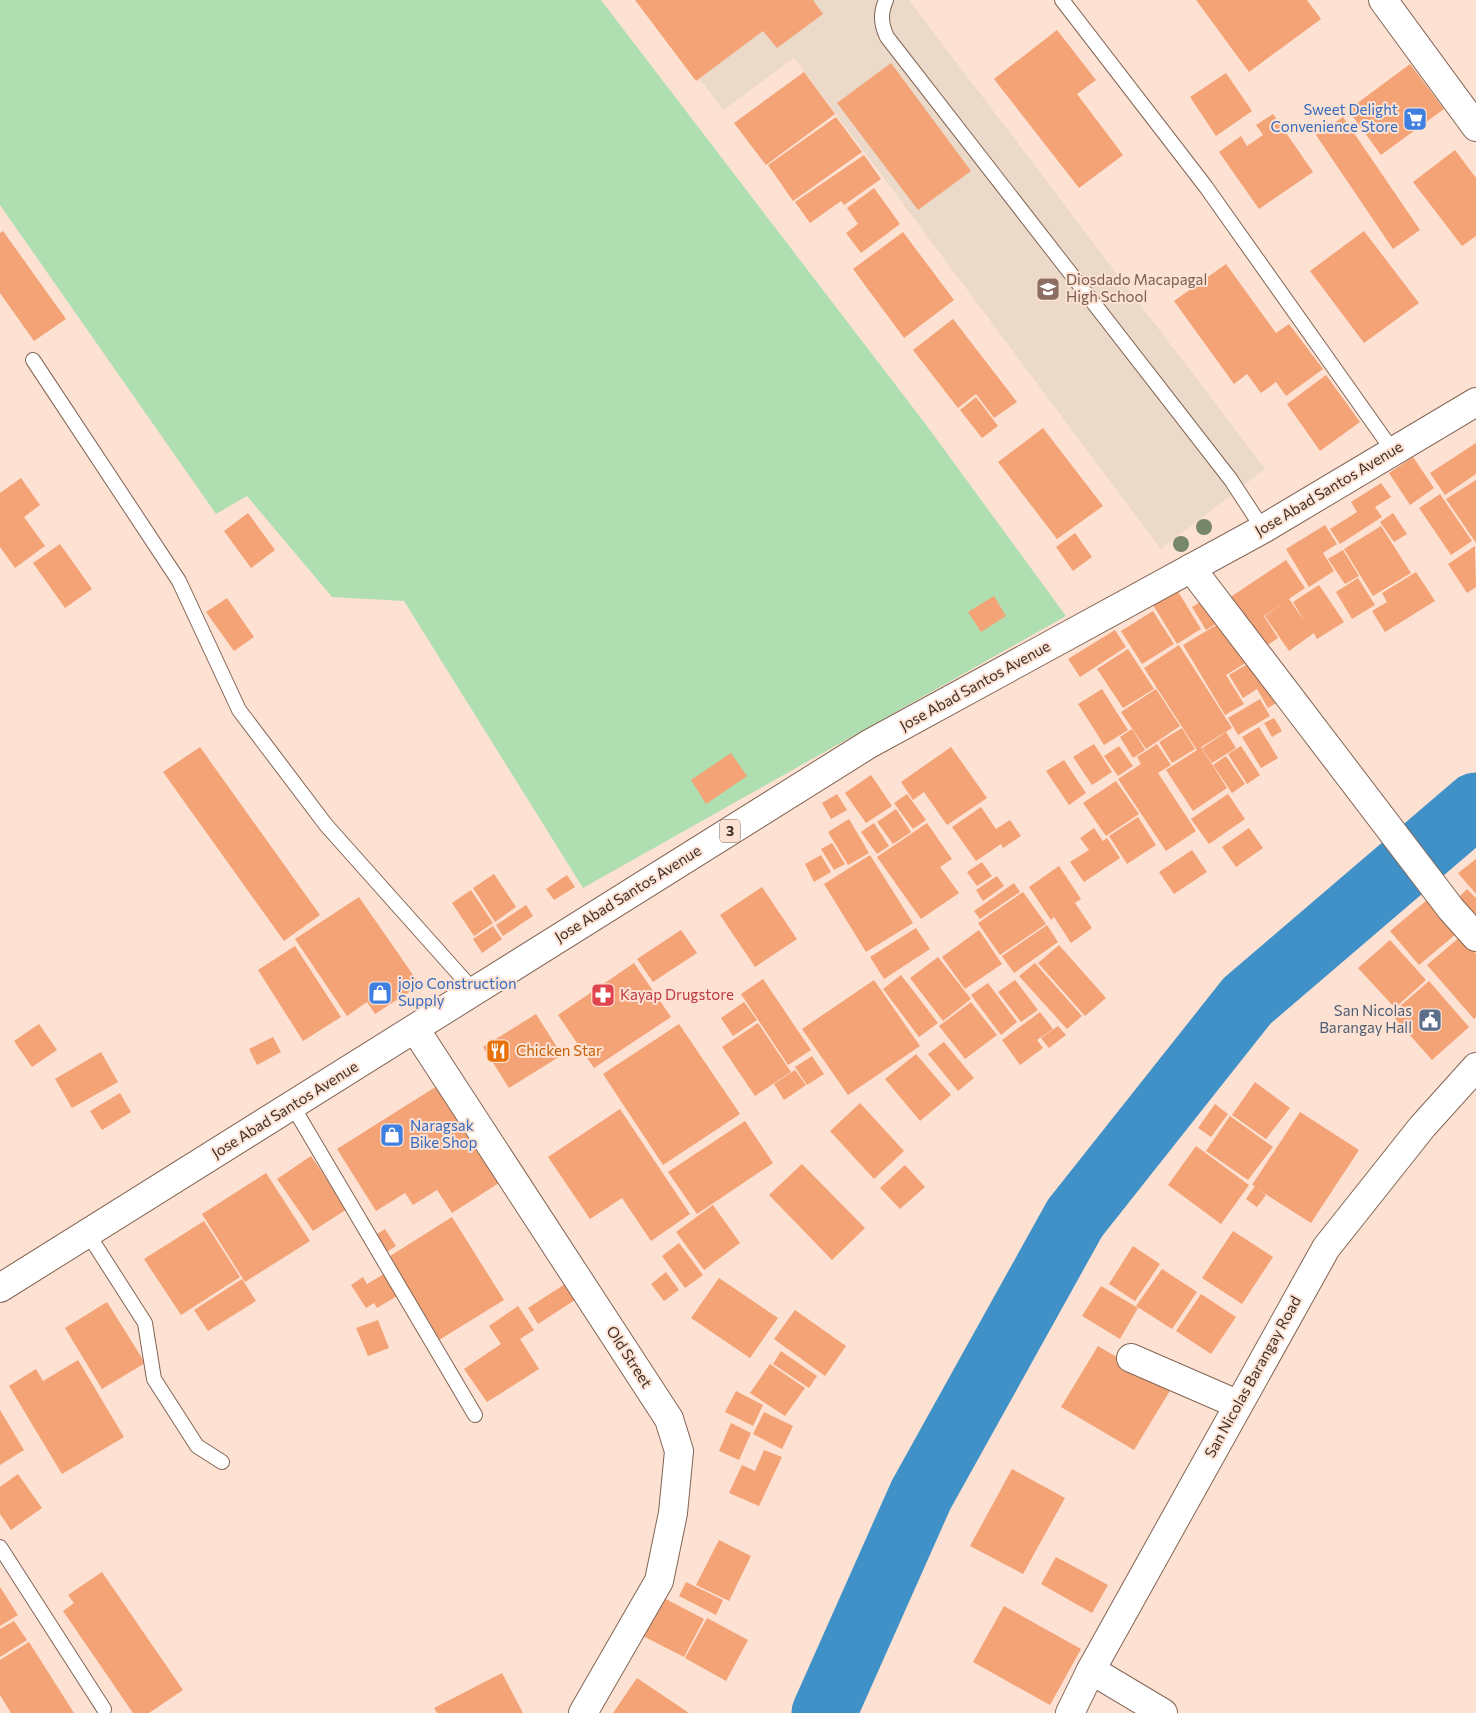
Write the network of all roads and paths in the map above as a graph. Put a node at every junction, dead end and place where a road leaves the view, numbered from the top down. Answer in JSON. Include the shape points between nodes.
{"nodes":[{"id":1,"x":886,"y":0,"type":"edge"},
{"id":2,"x":1062,"y":0,"type":"edge"},
{"id":3,"x":1382,"y":0,"type":"edge"},
{"id":4,"x":1476,"y":127,"type":"edge"},
{"id":5,"x":33,"y":360,"type":"dead end"},
{"id":6,"x":1476,"y":402,"type":"edge"},
{"id":7,"x":1394,"y":451,"type":"junction"},
{"id":8,"x":1263,"y":529,"type":"junction"},
{"id":9,"x":1191,"y":568,"type":"junction"},
{"id":10,"x":1476,"y":937,"type":"edge"},
{"id":11,"x":474,"y":991,"type":"junction"},
{"id":12,"x":414,"y":1029,"type":"junction"},
{"id":13,"x":1476,"y":1067,"type":"edge"},
{"id":14,"x":292,"y":1105,"type":"junction"},
{"id":15,"x":88,"y":1234,"type":"junction"},
{"id":16,"x":0,"y":1288,"type":"edge"},
{"id":17,"x":1131,"y":1358,"type":"dead end"},
{"id":18,"x":1237,"y":1404,"type":"junction"},
{"id":19,"x":475,"y":1415,"type":"dead end"},
{"id":20,"x":222,"y":1462,"type":"dead end"},
{"id":21,"x":0,"y":1546,"type":"edge"},
{"id":22,"x":1091,"y":1670,"type":"junction"},
{"id":23,"x":104,"y":1709,"type":"dead end"},
{"id":24,"x":583,"y":1713,"type":"edge"},
{"id":25,"x":1070,"y":1713,"type":"edge"},
{"id":26,"x":1163,"y":1713,"type":"edge"}],
"edges":[{"from":1,"to":8,"type":"lane","via":[[882,25],[887,38],[1231,480]]},
{"from":2,"to":7,"type":"lane","via":[[1206,187]]},
{"from":3,"to":4,"type":"main road"},
{"from":5,"to":11,"type":"lane","via":[[179,581],[238,710],[326,826]]},
{"from":6,"to":7,"type":"main road","name":"Jose Abad Santos Avenue","number":"3"},
{"from":7,"to":8,"type":"main road","name":"Jose Abad Santos Avenue","number":"3"},
{"from":8,"to":9,"type":"main road","name":"Jose Abad Santos Avenue","number":"3"},
{"from":9,"to":10,"type":"main road","via":[[1451,909]]},
{"from":9,"to":11,"type":"main road","name":"Jose Abad Santos Avenue","number":"3","via":[[870,744]]},
{"from":11,"to":12,"type":"main road","name":"Jose Abad Santos Avenue","number":"3"},
{"from":12,"to":14,"type":"main road","name":"Jose Abad Santos Avenue","number":"3"},
{"from":12,"to":24,"type":"main road","name":"Old Street","via":[[669,1419],[679,1451],[673,1513],[659,1581]]},
{"from":13,"to":18,"type":"main road","name":"San Nicolas Barangay Road","via":[[1422,1127],[1326,1248]]},
{"from":14,"to":15,"type":"main road","name":"Jose Abad Santos Avenue","number":"3"},
{"from":14,"to":19,"type":"lane"},
{"from":15,"to":16,"type":"main road","name":"Jose Abad Santos Avenue","number":"3"},
{"from":15,"to":20,"type":"lane","via":[[145,1323],[154,1379],[197,1446]]},
{"from":17,"to":18,"type":"main road"},
{"from":18,"to":22,"type":"main road","name":"San Nicolas Barangay Road"},
{"from":21,"to":23,"type":"lane"},
{"from":22,"to":25,"type":"main road","name":"San Nicolas Barangay Road"},
{"from":22,"to":26,"type":"main road"}]}
